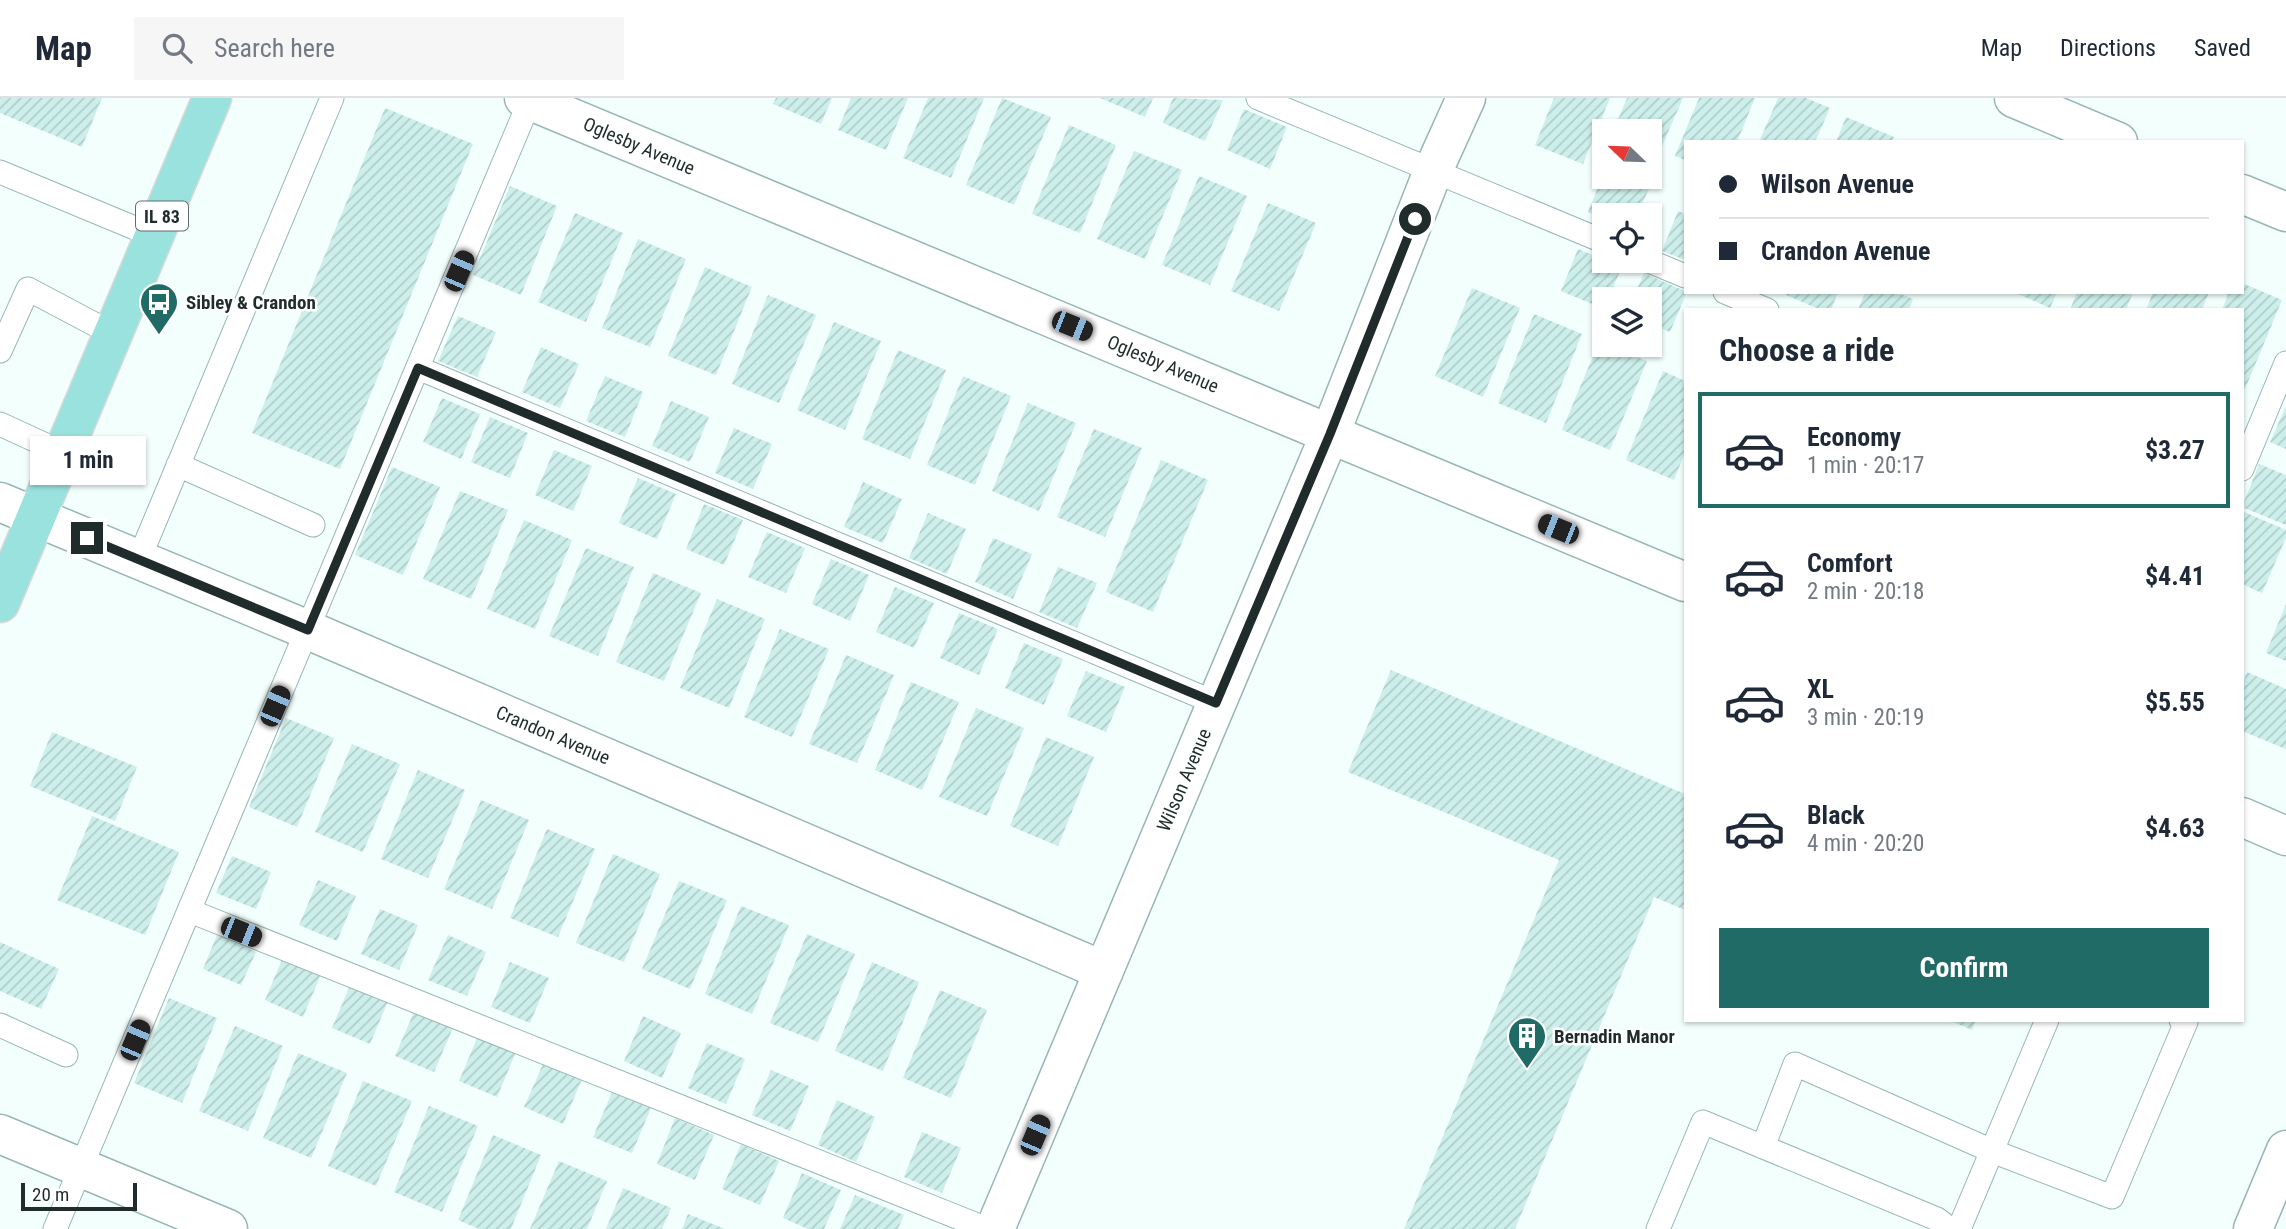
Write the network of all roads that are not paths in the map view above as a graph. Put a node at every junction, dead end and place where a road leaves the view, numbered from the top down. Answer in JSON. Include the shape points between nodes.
{"nodes":[{"id":1,"x":212,"y":98,"type":"edge"},
{"id":2,"x":332,"y":98,"type":"edge"},
{"id":3,"x":1258,"y":98,"type":"edge"},
{"id":4,"x":1466,"y":98,"type":"edge"},
{"id":5,"x":2014,"y":98,"type":"edge"},
{"id":6,"x":528,"y":99,"type":"edge"},
{"id":7,"x":2113,"y":140,"type":"edge"},
{"id":8,"x":1433,"y":171,"type":"junction"},
{"id":9,"x":0,"y":172,"type":"edge"},
{"id":10,"x":2244,"y":195,"type":"edge"},
{"id":11,"x":2286,"y":212,"type":"edge"},
{"id":12,"x":154,"y":236,"type":"junction"},
{"id":13,"x":1592,"y":237,"type":"edge"},
{"id":14,"x":1662,"y":266,"type":"edge"},
{"id":15,"x":1684,"y":276,"type":"edge"},
{"id":16,"x":1730,"y":294,"type":"edge"},
{"id":17,"x":1762,"y":308,"type":"edge"},
{"id":18,"x":113,"y":334,"type":"junction"},
{"id":19,"x":0,"y":351,"type":"edge"},
{"id":20,"x":2286,"y":363,"type":"edge"},
{"id":21,"x":418,"y":368,"type":"junction"},
{"id":22,"x":0,"y":424,"type":"edge"},
{"id":23,"x":1330,"y":434,"type":"junction"},
{"id":24,"x":62,"y":453,"type":"junction"},
{"id":25,"x":2244,"y":464,"type":"edge"},
{"id":26,"x":178,"y":465,"type":"junction"},
{"id":27,"x":0,"y":502,"type":"edge"},
{"id":28,"x":36,"y":517,"type":"junction"},
{"id":29,"x":313,"y":525,"type":"dead end"},
{"id":30,"x":139,"y":559,"type":"junction"},
{"id":31,"x":1684,"y":582,"type":"edge"},
{"id":32,"x":0,"y":603,"type":"edge"},
{"id":33,"x":308,"y":630,"type":"junction"},
{"id":34,"x":1216,"y":703,"type":"junction"},
{"id":35,"x":2244,"y":818,"type":"edge"},
{"id":36,"x":2286,"y":836,"type":"edge"},
{"id":37,"x":190,"y":911,"type":"junction"},
{"id":38,"x":1104,"y":971,"type":"junction"},
{"id":39,"x":2046,"y":1022,"type":"edge"},
{"id":40,"x":2184,"y":1022,"type":"edge"},
{"id":41,"x":0,"y":1025,"type":"edge"},
{"id":42,"x":66,"y":1055,"type":"dead end"},
{"id":43,"x":0,"y":1134,"type":"edge"},
{"id":44,"x":1763,"y":1147,"type":"junction"},
{"id":45,"x":2286,"y":1150,"type":"edge"},
{"id":46,"x":1992,"y":1151,"type":"junction"},
{"id":47,"x":80,"y":1168,"type":"junction"},
{"id":48,"x":55,"y":1229,"type":"edge"},
{"id":49,"x":229,"y":1229,"type":"edge"},
{"id":50,"x":987,"y":1229,"type":"edge"},
{"id":51,"x":995,"y":1229,"type":"edge"},
{"id":52,"x":1658,"y":1229,"type":"edge"},
{"id":53,"x":1950,"y":1229,"type":"edge"},
{"id":54,"x":1959,"y":1229,"type":"edge"},
{"id":55,"x":2253,"y":1229,"type":"edge"}],
"edges":[{"from":1,"to":12,"type":"main road","number":"IL 83"},
{"from":2,"to":26,"type":"lane"},
{"from":3,"to":8,"type":"lane"},
{"from":4,"to":8,"type":"street","name":"Wilson Avenue"},
{"from":5,"to":7,"type":"street"},
{"from":6,"to":21,"type":"lane"},
{"from":6,"to":23,"type":"street","name":"Oglesby Avenue"},
{"from":8,"to":13,"type":"lane"},
{"from":8,"to":23,"type":"street","name":"Wilson Avenue"},
{"from":9,"to":12,"type":"lane"},
{"from":10,"to":11,"type":"street"},
{"from":12,"to":18,"type":"main road","number":"IL 83"},
{"from":14,"to":15,"type":"lane"},
{"from":16,"to":17,"type":"lane"},
{"from":18,"to":19,"type":"lane","via":[[28,289]]},
{"from":18,"to":24,"type":"main road","number":"IL 83"},
{"from":20,"to":25,"type":"lane"},
{"from":21,"to":33,"type":"lane"},
{"from":21,"to":34,"type":"lane"},
{"from":22,"to":24,"type":"lane"},
{"from":23,"to":31,"type":"street","name":"Oglesby Avenue"},
{"from":23,"to":34,"type":"street","name":"Wilson Avenue"},
{"from":24,"to":28,"type":"main road","number":"IL 83"},
{"from":26,"to":29,"type":"lane"},
{"from":26,"to":30,"type":"lane"},
{"from":27,"to":28,"type":"street","name":"Crandon Avenue"},
{"from":28,"to":30,"type":"street","name":"Crandon Avenue"},
{"from":28,"to":32,"type":"main road","number":"IL 83"},
{"from":30,"to":33,"type":"street","name":"Crandon Avenue"},
{"from":33,"to":37,"type":"lane"},
{"from":33,"to":38,"type":"street","name":"Crandon Avenue"},
{"from":34,"to":38,"type":"street","name":"Wilson Avenue"},
{"from":35,"to":36,"type":"street"},
{"from":37,"to":47,"type":"lane"},
{"from":37,"to":50,"type":"lane"},
{"from":38,"to":51,"type":"street","name":"Wilson Avenue"},
{"from":39,"to":46,"type":"lane"},
{"from":40,"to":46,"type":"lane","via":[[2112,1197]]},
{"from":41,"to":42,"type":"lane"},
{"from":43,"to":47,"type":"street"},
{"from":44,"to":46,"type":"lane","via":[[1795,1064]]},
{"from":44,"to":52,"type":"lane","via":[[1703,1122]]},
{"from":44,"to":53,"type":"lane","via":[[1937,1219]]},
{"from":45,"to":55,"type":"street"},
{"from":46,"to":54,"type":"lane"},
{"from":47,"to":48,"type":"lane"},
{"from":47,"to":49,"type":"street"}]}
